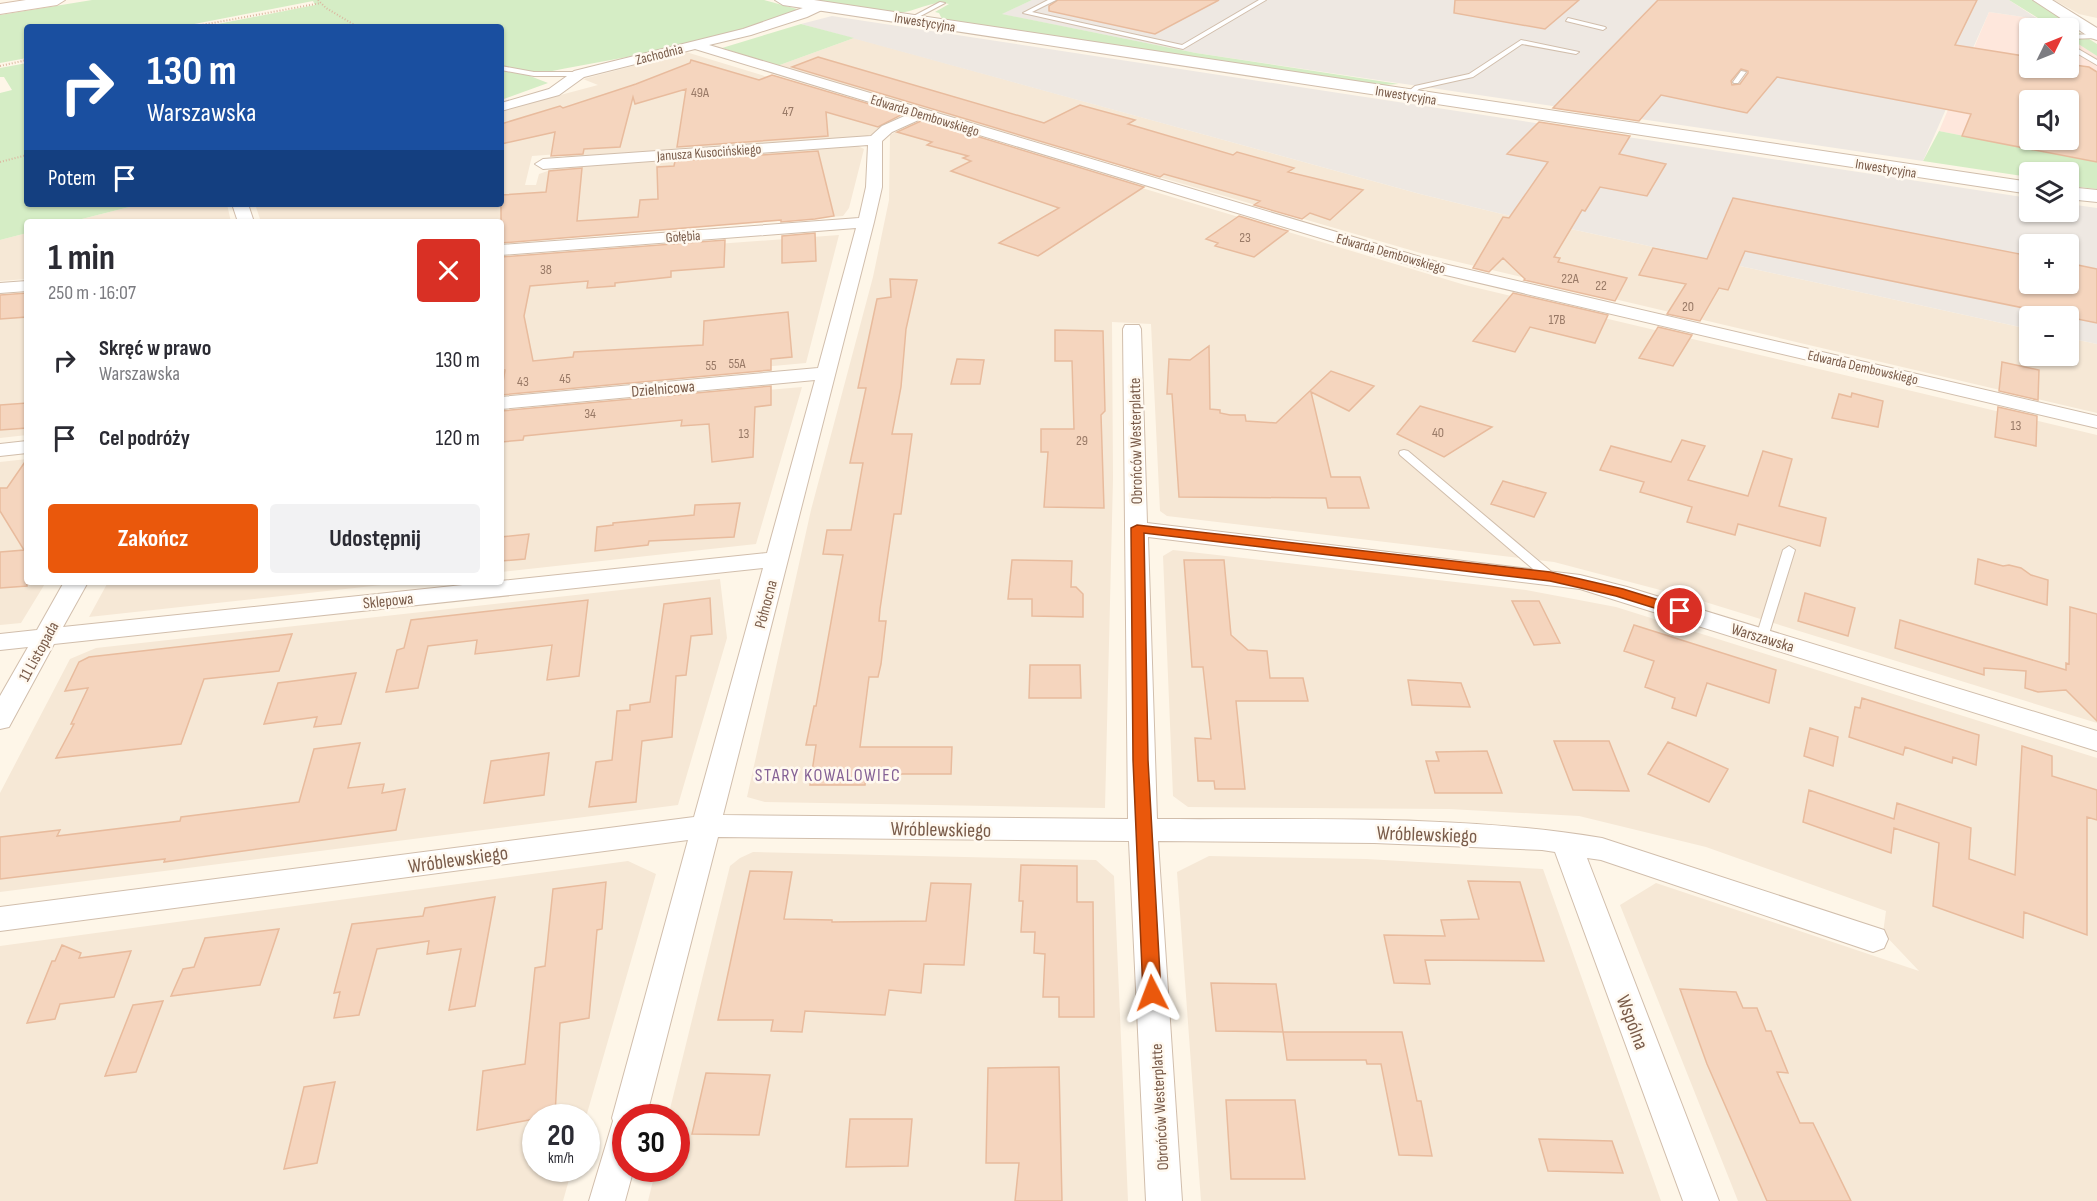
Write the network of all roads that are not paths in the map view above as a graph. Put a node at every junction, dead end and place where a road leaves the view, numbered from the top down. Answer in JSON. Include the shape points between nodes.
{"nodes":[{"id":1,"x":57,"y":0,"type":"edge"},
{"id":2,"x":783,"y":0,"type":"edge"},
{"id":3,"x":1053,"y":0,"type":"edge"},
{"id":4,"x":1263,"y":0,"type":"edge"},
{"id":5,"x":2041,"y":0,"type":"edge"},
{"id":6,"x":942,"y":3,"type":"dead end"},
{"id":7,"x":820,"y":6,"type":"junction"},
{"id":8,"x":0,"y":9,"type":"edge"},
{"id":9,"x":911,"y":20,"type":"junction"},
{"id":10,"x":1568,"y":21,"type":"dead end"},
{"id":11,"x":1603,"y":28,"type":"dead end"},
{"id":12,"x":2097,"y":35,"type":"edge"},
{"id":13,"x":2079,"y":36,"type":"edge"},
{"id":14,"x":695,"y":45,"type":"junction"},
{"id":15,"x":1576,"y":52,"type":"dead end"},
{"id":16,"x":2079,"y":52,"type":"edge"},
{"id":17,"x":2097,"y":63,"type":"edge"},
{"id":18,"x":504,"y":69,"type":"edge"},
{"id":19,"x":1743,"y":72,"type":"dead end"},
{"id":20,"x":579,"y":74,"type":"junction"},
{"id":21,"x":1736,"y":82,"type":"dead end"},
{"id":22,"x":1407,"y":95,"type":"junction"},
{"id":23,"x":504,"y":106,"type":"edge"},
{"id":24,"x":920,"y":114,"type":"junction"},
{"id":25,"x":875,"y":140,"type":"junction"},
{"id":26,"x":543,"y":164,"type":"dead end"},
{"id":27,"x":2019,"y":186,"type":"edge"},
{"id":28,"x":2079,"y":194,"type":"edge"},
{"id":29,"x":2097,"y":196,"type":"edge"},
{"id":30,"x":866,"y":222,"type":"junction"},
{"id":31,"x":504,"y":250,"type":"edge"},
{"id":32,"x":24,"y":286,"type":"edge"},
{"id":33,"x":0,"y":288,"type":"edge"},
{"id":34,"x":1132,"y":328,"type":"dead end"},
{"id":35,"x":825,"y":373,"type":"junction"},
{"id":36,"x":504,"y":403,"type":"edge"},
{"id":37,"x":2097,"y":422,"type":"edge"},
{"id":38,"x":24,"y":447,"type":"edge"},
{"id":39,"x":0,"y":450,"type":"edge"},
{"id":40,"x":1404,"y":453,"type":"dead end"},
{"id":41,"x":1137,"y":528,"type":"junction"},
{"id":42,"x":1789,"y":550,"type":"dead end"},
{"id":43,"x":777,"y":559,"type":"junction"},
{"id":44,"x":1550,"y":577,"type":"junction"},
{"id":45,"x":74,"y":585,"type":"edge"},
{"id":46,"x":45,"y":637,"type":"junction"},
{"id":47,"x":1762,"y":637,"type":"junction"},
{"id":48,"x":0,"y":642,"type":"edge"},
{"id":49,"x":0,"y":720,"type":"edge"},
{"id":50,"x":2097,"y":741,"type":"edge"},
{"id":51,"x":708,"y":826,"type":"junction"},
{"id":52,"x":1143,"y":832,"type":"junction"},
{"id":53,"x":1566,"y":842,"type":"junction"},
{"id":54,"x":0,"y":920,"type":"edge"},
{"id":55,"x":1873,"y":939,"type":"dead end"},
{"id":56,"x":633,"y":1104,"type":"edge"},
{"id":57,"x":612,"y":1182,"type":"edge"},
{"id":58,"x":607,"y":1201,"type":"edge"},
{"id":59,"x":1164,"y":1201,"type":"edge"},
{"id":60,"x":1701,"y":1201,"type":"edge"}],
"edges":[{"from":1,"to":8,"type":"main road"},
{"from":2,"to":7,"type":"street","name":"Inwestycyjna"},
{"from":3,"to":4,"type":"lane","via":[[1026,13],[1183,47]]},
{"from":5,"to":12,"type":"street"},
{"from":6,"to":9,"type":"lane"},
{"from":7,"to":9,"type":"street","name":"Inwestycyjna"},
{"from":7,"to":14,"type":"street","name":"Zachodnia"},
{"from":9,"to":22,"type":"street","name":"Inwestycyjna"},
{"from":10,"to":11,"type":"lane"},
{"from":12,"to":13,"type":"lane"},
{"from":14,"to":20,"type":"street","name":"Zachodnia"},
{"from":14,"to":24,"type":"street","name":"Edwarda Dembowskiego"},
{"from":15,"to":22,"type":"lane","via":[[1521,42],[1471,76],[1417,87]]},
{"from":16,"to":17,"type":"lane"},
{"from":18,"to":20,"type":"lane","via":[[534,74]]},
{"from":19,"to":21,"type":"lane"},
{"from":20,"to":23,"type":"street","name":"Zachodnia","via":[[554,92]]},
{"from":22,"to":27,"type":"street","name":"Inwestycyjna"},
{"from":24,"to":25,"type":"street","via":[[887,129]]},
{"from":24,"to":37,"type":"street","name":"Edwarda Dembowskiego","via":[[1438,268]]},
{"from":25,"to":26,"type":"street","name":"Janusza Kusocińskiego"},
{"from":25,"to":30,"type":"street","name":"Północna","via":[[874,187]]},
{"from":28,"to":29,"type":"street"},
{"from":30,"to":31,"type":"street","name":"Gołębia"},
{"from":30,"to":35,"type":"street","name":"Północna"},
{"from":32,"to":33,"type":"street"},
{"from":34,"to":41,"type":"street","name":"Obrońców Westerplatte"},
{"from":35,"to":36,"type":"street","name":"Dzielnicowa"},
{"from":35,"to":43,"type":"street","name":"Północna"},
{"from":38,"to":39,"type":"street"},
{"from":40,"to":44,"type":"lane"},
{"from":41,"to":44,"type":"street","name":"Warszawska"},
{"from":41,"to":52,"type":"street","name":"Obrońców Westerplatte"},
{"from":42,"to":47,"type":"lane"},
{"from":43,"to":46,"type":"street","name":"Sklepowa"},
{"from":43,"to":51,"type":"street","name":"Północna"},
{"from":44,"to":47,"type":"street","name":"Warszawska","via":[[1619,592]]},
{"from":45,"to":46,"type":"street","name":"11 Listopada"},
{"from":46,"to":48,"type":"street","name":"Sklepowa"},
{"from":46,"to":49,"type":"street","name":"11 Listopada"},
{"from":47,"to":50,"type":"street","name":"Warszawska"},
{"from":51,"to":52,"type":"street","name":"Wróblewskiego"},
{"from":51,"to":54,"type":"street","name":"Wróblewskiego"},
{"from":51,"to":56,"type":"street","name":"Północna"},
{"from":52,"to":53,"type":"street","name":"Wróblewskiego","via":[[1374,832],[1510,836]]},
{"from":52,"to":59,"type":"street","name":"Obrońców Westerplatte"},
{"from":53,"to":55,"type":"street","name":"Wróblewskiego","via":[[1602,849]]},
{"from":53,"to":60,"type":"street","name":"Wspólna"},
{"from":57,"to":58,"type":"street"}]}
